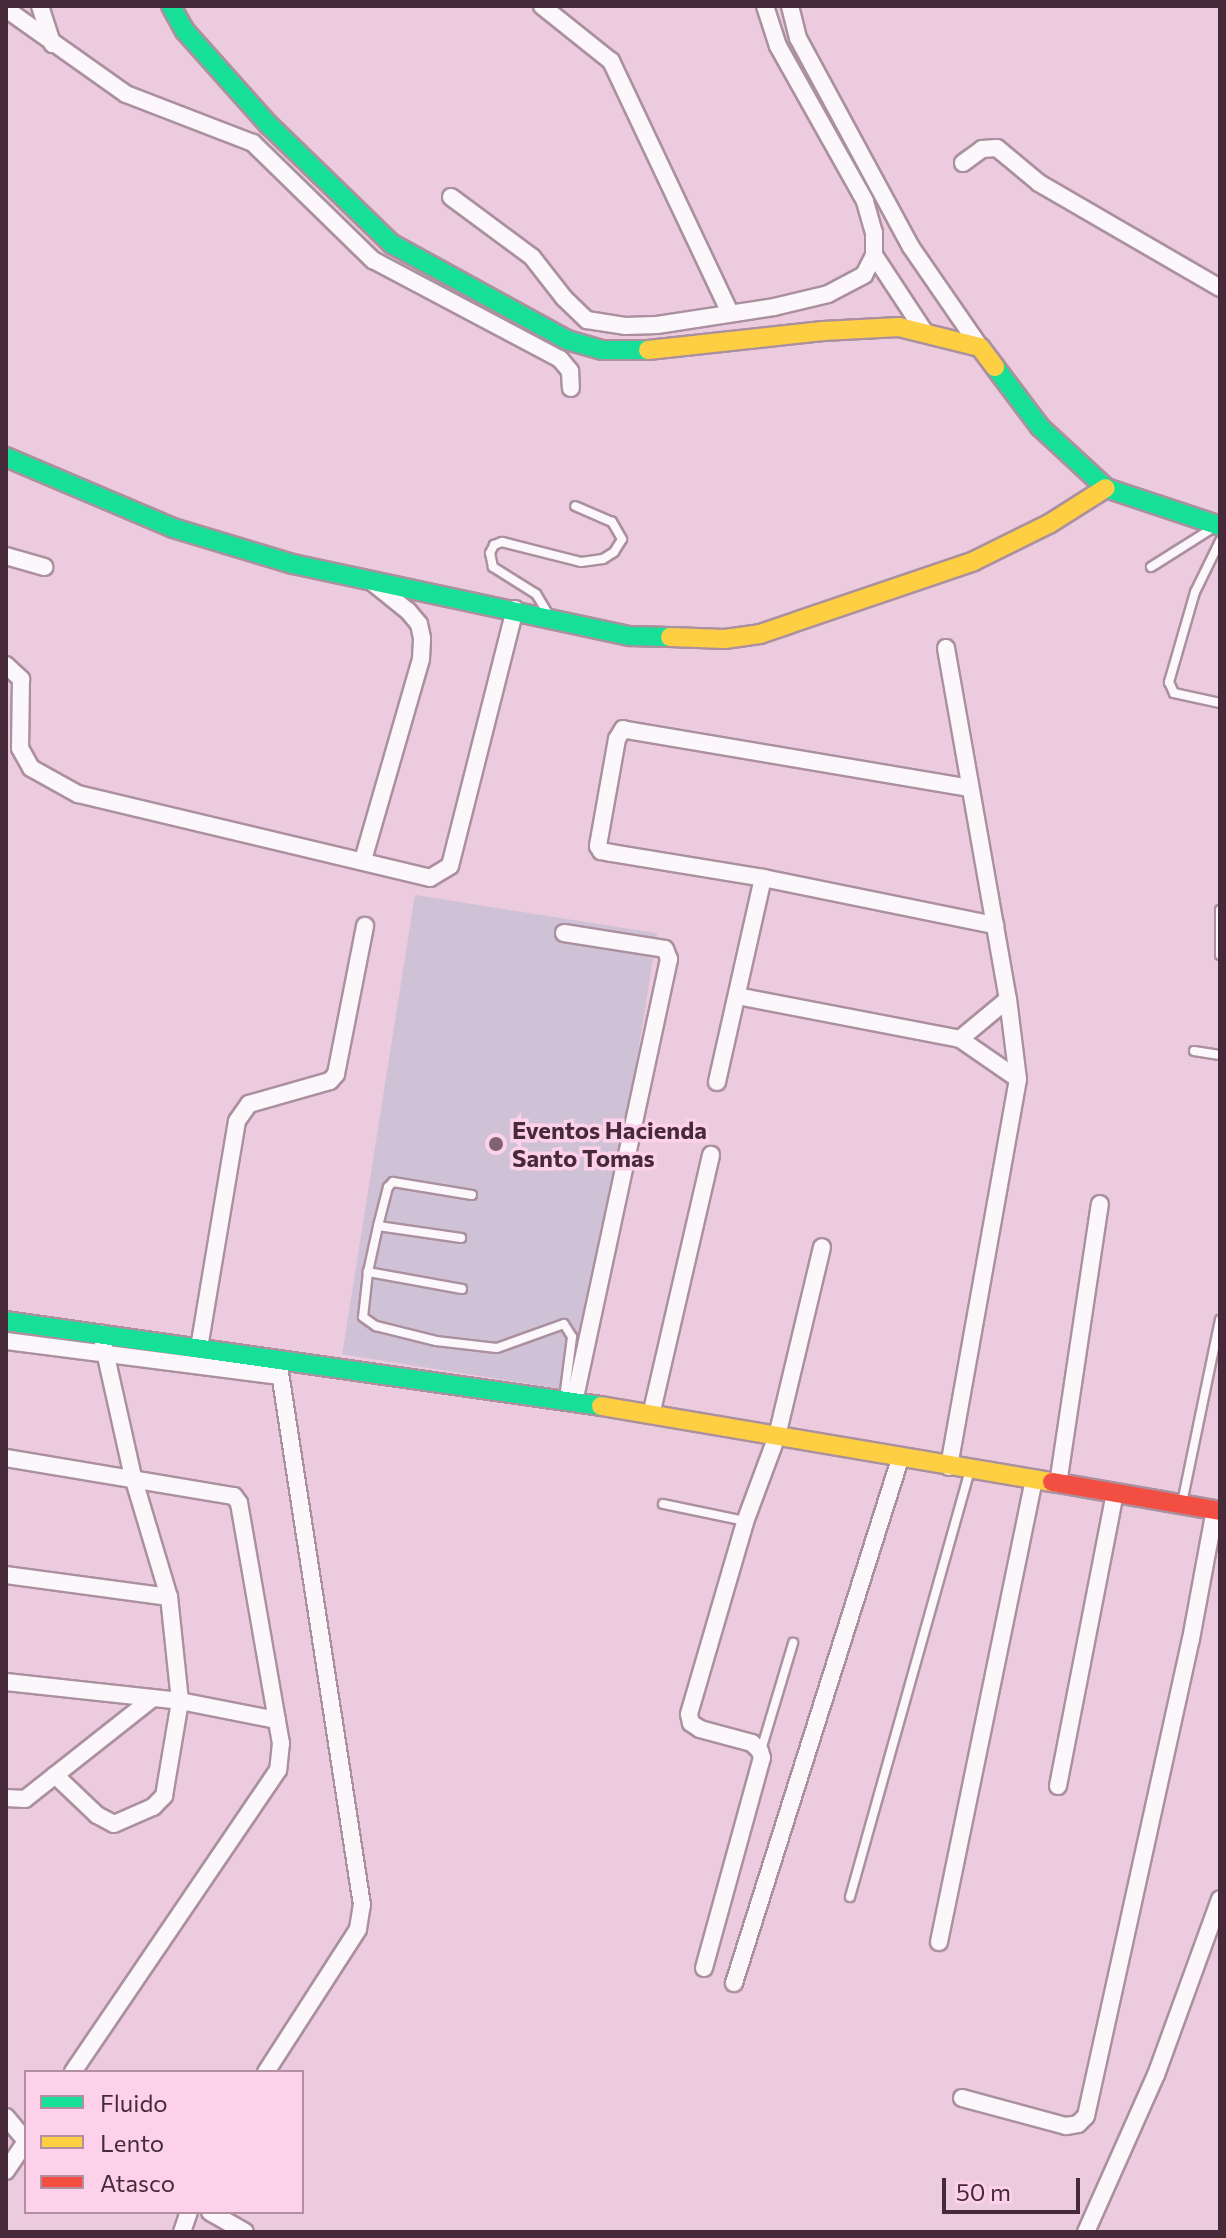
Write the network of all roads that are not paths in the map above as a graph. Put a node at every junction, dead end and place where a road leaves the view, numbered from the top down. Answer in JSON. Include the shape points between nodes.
{"nodes":[{"id":1,"x":40,"y":6,"type":"edge"},
{"id":2,"x":171,"y":6,"type":"edge"},
{"id":3,"x":542,"y":6,"type":"edge"},
{"id":4,"x":765,"y":6,"type":"edge"},
{"id":5,"x":790,"y":6,"type":"edge"},
{"id":6,"x":6,"y":9,"type":"edge"},
{"id":7,"x":52,"y":44,"type":"junction"},
{"id":8,"x":268,"y":124,"type":"junction"},
{"id":9,"x":253,"y":143,"type":"junction"},
{"id":10,"x":963,"y":163,"type":"dead end"},
{"id":11,"x":451,"y":197,"type":"dead end"},
{"id":12,"x":874,"y":255,"type":"junction"},
{"id":13,"x":1220,"y":288,"type":"edge"},
{"id":14,"x":729,"y":311,"type":"junction"},
{"id":15,"x":926,"y":334,"type":"junction"},
{"id":16,"x":980,"y":347,"type":"junction"},
{"id":17,"x":571,"y":388,"type":"dead end"},
{"id":18,"x":6,"y":457,"type":"edge"},
{"id":19,"x":1106,"y":488,"type":"junction"},
{"id":20,"x":575,"y":506,"type":"dead end"},
{"id":21,"x":1219,"y":527,"type":"edge"},
{"id":22,"x":6,"y":556,"type":"edge"},
{"id":23,"x":44,"y":567,"type":"dead end"},
{"id":24,"x":1151,"y":567,"type":"dead end"},
{"id":25,"x":369,"y":579,"type":"junction"},
{"id":26,"x":515,"y":609,"type":"junction"},
{"id":27,"x":551,"y":618,"type":"junction"},
{"id":28,"x":946,"y":648,"type":"dead end"},
{"id":29,"x":6,"y":665,"type":"edge"},
{"id":30,"x":1220,"y":703,"type":"edge"},
{"id":31,"x":970,"y":788,"type":"junction"},
{"id":32,"x":363,"y":860,"type":"junction"},
{"id":33,"x":763,"y":878,"type":"junction"},
{"id":34,"x":1220,"y":910,"type":"edge"},
{"id":35,"x":995,"y":925,"type":"junction"},
{"id":36,"x":365,"y":926,"type":"dead end"},
{"id":37,"x":564,"y":933,"type":"dead end"},
{"id":38,"x":1220,"y":955,"type":"edge"},
{"id":39,"x":737,"y":996,"type":"junction"},
{"id":40,"x":1008,"y":999,"type":"junction"},
{"id":41,"x":960,"y":1039,"type":"junction"},
{"id":42,"x":1194,"y":1051,"type":"dead end"},
{"id":43,"x":1220,"y":1055,"type":"edge"},
{"id":44,"x":1018,"y":1079,"type":"junction"},
{"id":45,"x":717,"y":1082,"type":"dead end"},
{"id":46,"x":711,"y":1155,"type":"dead end"},
{"id":47,"x":472,"y":1195,"type":"dead end"},
{"id":48,"x":1100,"y":1204,"type":"dead end"},
{"id":49,"x":378,"y":1226,"type":"junction"},
{"id":50,"x":461,"y":1238,"type":"dead end"},
{"id":51,"x":822,"y":1247,"type":"dead end"},
{"id":52,"x":368,"y":1272,"type":"junction"},
{"id":53,"x":462,"y":1289,"type":"dead end"},
{"id":54,"x":1220,"y":1320,"type":"edge"},
{"id":55,"x":6,"y":1321,"type":"edge"},
{"id":56,"x":6,"y":1341,"type":"edge"},
{"id":57,"x":104,"y":1344,"type":"junction"},
{"id":58,"x":199,"y":1348,"type":"junction"},
{"id":59,"x":279,"y":1368,"type":"junction"},
{"id":60,"x":569,"y":1400,"type":"junction"},
{"id":61,"x":651,"y":1415,"type":"junction"},
{"id":62,"x":777,"y":1436,"type":"junction"},
{"id":63,"x":6,"y":1458,"type":"edge"},
{"id":64,"x":900,"y":1459,"type":"junction"},
{"id":65,"x":949,"y":1467,"type":"junction"},
{"id":66,"x":970,"y":1470,"type":"junction"},
{"id":67,"x":133,"y":1477,"type":"junction"},
{"id":68,"x":1034,"y":1481,"type":"junction"},
{"id":69,"x":1058,"y":1484,"type":"junction"},
{"id":70,"x":1115,"y":1493,"type":"junction"},
{"id":71,"x":663,"y":1504,"type":"dead end"},
{"id":72,"x":1182,"y":1504,"type":"junction"},
{"id":73,"x":1217,"y":1510,"type":"edge"},
{"id":74,"x":745,"y":1522,"type":"junction"},
{"id":75,"x":6,"y":1575,"type":"edge"},
{"id":76,"x":169,"y":1597,"type":"junction"},
{"id":77,"x":793,"y":1643,"type":"dead end"},
{"id":78,"x":6,"y":1682,"type":"edge"},
{"id":79,"x":153,"y":1698,"type":"junction"},
{"id":80,"x":180,"y":1701,"type":"junction"},
{"id":81,"x":277,"y":1720,"type":"junction"},
{"id":82,"x":760,"y":1751,"type":"junction"},
{"id":83,"x":55,"y":1775,"type":"junction"},
{"id":84,"x":1058,"y":1786,"type":"dead end"},
{"id":85,"x":6,"y":1798,"type":"edge"},
{"id":86,"x":850,"y":1897,"type":"dead end"},
{"id":87,"x":1220,"y":1899,"type":"edge"},
{"id":88,"x":939,"y":1942,"type":"dead end"},
{"id":89,"x":704,"y":1968,"type":"dead end"},
{"id":90,"x":734,"y":1983,"type":"dead end"},
{"id":91,"x":74,"y":2070,"type":"edge"},
{"id":92,"x":267,"y":2070,"type":"edge"},
{"id":93,"x":962,"y":2098,"type":"dead end"},
{"id":94,"x":6,"y":2117,"type":"edge"},
{"id":95,"x":24,"y":2139,"type":"edge"},
{"id":96,"x":24,"y":2144,"type":"edge"},
{"id":97,"x":6,"y":2171,"type":"edge"},
{"id":98,"x":214,"y":2214,"type":"edge"},
{"id":99,"x":245,"y":2232,"type":"edge"},
{"id":100,"x":1086,"y":2232,"type":"edge"}],
"edges":[{"from":1,"to":7,"type":"street"},
{"from":2,"to":8,"type":"street","via":[[185,31]]},
{"from":3,"to":14,"type":"street","via":[[611,61]]},
{"from":4,"to":12,"type":"street","via":[[778,46],[865,201]]},
{"from":5,"to":16,"type":"street","via":[[798,38],[911,247]]},
{"from":6,"to":7,"type":"street"},
{"from":7,"to":9,"type":"street","via":[[126,94]]},
{"from":8,"to":9,"type":"street"},
{"from":8,"to":15,"type":"street","via":[[392,244],[567,340],[602,350],[641,351],[823,331],[899,327]]},
{"from":9,"to":17,"type":"street","via":[[373,260],[560,359],[570,371]]},
{"from":10,"to":13,"type":"street","via":[[982,149],[997,148],[1039,183]]},
{"from":11,"to":14,"type":"street","via":[[532,257],[587,320],[641,326]]},
{"from":12,"to":14,"type":"street","via":[[864,275],[828,294]]},
{"from":12,"to":15,"type":"street"},
{"from":15,"to":16,"type":"street"},
{"from":16,"to":19,"type":"street","via":[[1040,427]]},
{"from":18,"to":25,"type":"street","via":[[173,528],[293,564]]},
{"from":19,"to":21,"type":"street"},
{"from":19,"to":27,"type":"street","via":[[974,561],[760,634],[725,639],[630,636]]},
{"from":20,"to":27,"type":"lane","via":[[612,522],[622,539],[614,552],[581,562],[502,542],[490,553],[493,567],[536,594]]},
{"from":21,"to":24,"type":"lane"},
{"from":21,"to":30,"type":"lane","via":[[1169,682],[1174,693]]},
{"from":22,"to":23,"type":"street"},
{"from":25,"to":26,"type":"street"},
{"from":25,"to":32,"type":"street","via":[[408,611],[422,638],[421,659]]},
{"from":26,"to":27,"type":"street"},
{"from":26,"to":32,"type":"street","via":[[450,866],[430,878]]},
{"from":28,"to":31,"type":"street"},
{"from":29,"to":32,"type":"street","via":[[21,679],[20,748],[31,768],[78,794]]},
{"from":31,"to":33,"type":"street","via":[[623,729],[617,739],[601,851]]},
{"from":31,"to":35,"type":"street"},
{"from":33,"to":35,"type":"street"},
{"from":33,"to":39,"type":"street"},
{"from":34,"to":38,"type":"lane"},
{"from":35,"to":40,"type":"street"},
{"from":36,"to":58,"type":"street","via":[[336,1074],[330,1081],[249,1104],[237,1121]]},
{"from":37,"to":60,"type":"street","via":[[665,949],[669,959]]},
{"from":39,"to":41,"type":"street"},
{"from":39,"to":45,"type":"street"},
{"from":40,"to":41,"type":"street"},
{"from":40,"to":44,"type":"street"},
{"from":41,"to":44,"type":"street"},
{"from":42,"to":43,"type":"lane"},
{"from":44,"to":65,"type":"street"},
{"from":46,"to":61,"type":"street"},
{"from":47,"to":49,"type":"lane","via":[[393,1182]]},
{"from":48,"to":69,"type":"street"},
{"from":49,"to":50,"type":"lane"},
{"from":49,"to":52,"type":"lane"},
{"from":51,"to":62,"type":"street"},
{"from":52,"to":53,"type":"lane"},
{"from":52,"to":60,"type":"lane","via":[[363,1317],[376,1326],[436,1341],[497,1348],[564,1324],[572,1337]]},
{"from":54,"to":72,"type":"lane"},
{"from":55,"to":57,"type":"street"},
{"from":56,"to":57,"type":"street"},
{"from":57,"to":58,"type":"street"},
{"from":57,"to":59,"type":"street"},
{"from":57,"to":67,"type":"street"},
{"from":58,"to":59,"type":"street"},
{"from":59,"to":60,"type":"street"},
{"from":59,"to":92,"type":"street","via":[[362,1905],[358,1929]]},
{"from":60,"to":61,"type":"street"},
{"from":61,"to":62,"type":"street"},
{"from":62,"to":64,"type":"street"},
{"from":62,"to":74,"type":"street"},
{"from":63,"to":67,"type":"street"},
{"from":64,"to":65,"type":"street"},
{"from":64,"to":90,"type":"street"},
{"from":65,"to":66,"type":"street"},
{"from":66,"to":68,"type":"street"},
{"from":66,"to":86,"type":"lane"},
{"from":67,"to":76,"type":"street"},
{"from":67,"to":81,"type":"street","via":[[222,1491],[239,1503]]},
{"from":68,"to":69,"type":"street"},
{"from":68,"to":88,"type":"street"},
{"from":69,"to":70,"type":"street"},
{"from":70,"to":72,"type":"street"},
{"from":70,"to":84,"type":"street"},
{"from":71,"to":74,"type":"lane"},
{"from":72,"to":73,"type":"street"},
{"from":73,"to":93,"type":"street","via":[[1086,2116],[1066,2126]]},
{"from":74,"to":82,"type":"street","via":[[689,1714],[700,1729],[752,1743]]},
{"from":75,"to":76,"type":"street"},
{"from":76,"to":80,"type":"street"},
{"from":77,"to":82,"type":"lane"},
{"from":78,"to":79,"type":"street"},
{"from":79,"to":80,"type":"street"},
{"from":79,"to":83,"type":"street"},
{"from":80,"to":81,"type":"street"},
{"from":80,"to":83,"type":"street","via":[[164,1796],[153,1807],[114,1824]]},
{"from":81,"to":91,"type":"street","via":[[278,1770]]},
{"from":82,"to":89,"type":"street","via":[[762,1768]]},
{"from":83,"to":85,"type":"street","via":[[25,1799]]},
{"from":87,"to":100,"type":"street","via":[[1156,2075]]},
{"from":94,"to":95,"type":"street"},
{"from":96,"to":97,"type":"street"},
{"from":98,"to":99,"type":"street"}]}
